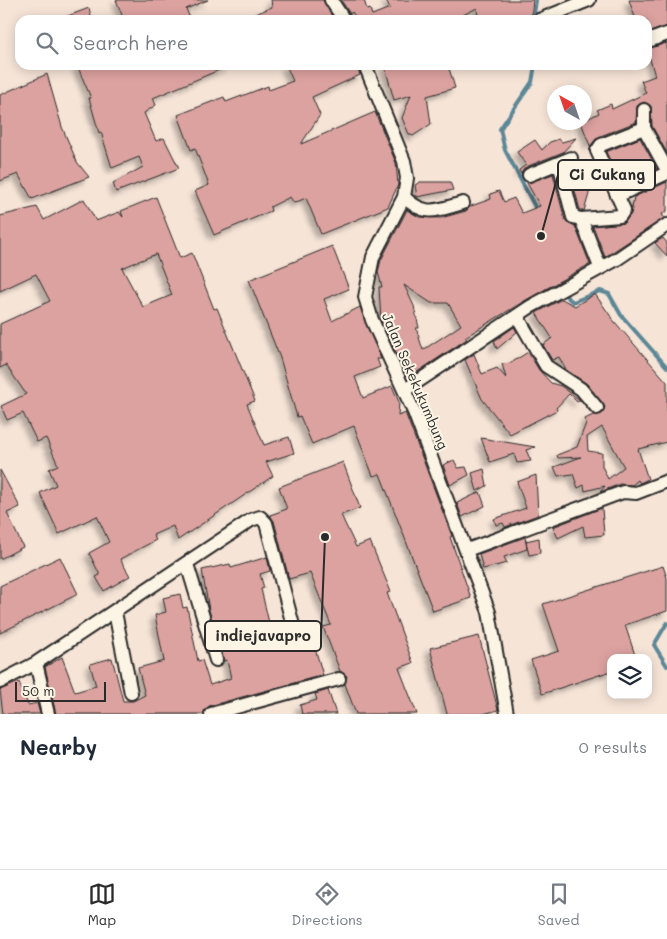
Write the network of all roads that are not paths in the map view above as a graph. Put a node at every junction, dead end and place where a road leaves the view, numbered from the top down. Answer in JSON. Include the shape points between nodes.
{"nodes":[{"id":1,"x":331,"y":0,"type":"edge"},
{"id":2,"x":589,"y":0,"type":"edge"},
{"id":3,"x":341,"y":15,"type":"edge"},
{"id":4,"x":552,"y":15,"type":"edge"},
{"id":5,"x":667,"y":34,"type":"edge"},
{"id":6,"x":652,"y":40,"type":"edge"},
{"id":7,"x":367,"y":70,"type":"edge"},
{"id":8,"x":644,"y":110,"type":"dead end"},
{"id":9,"x":644,"y":128,"type":"junction"},
{"id":10,"x":666,"y":166,"type":"edge"},
{"id":11,"x":529,"y":175,"type":"dead end"},
{"id":12,"x":617,"y":196,"type":"junction"},
{"id":13,"x":404,"y":197,"type":"junction"},
{"id":14,"x":463,"y":202,"type":"dead end"},
{"id":15,"x":581,"y":219,"type":"junction"},
{"id":16,"x":667,"y":226,"type":"edge"},
{"id":17,"x":598,"y":262,"type":"dead end"},
{"id":18,"x":517,"y":316,"type":"junction"},
{"id":19,"x":405,"y":390,"type":"junction"},
{"id":20,"x":597,"y":408,"type":"dead end"},
{"id":21,"x":667,"y":481,"type":"edge"},
{"id":22,"x":466,"y":550,"type":"junction"},
{"id":23,"x":187,"y":564,"type":"junction"},
{"id":24,"x":115,"y":612,"type":"junction"},
{"id":25,"x":294,"y":629,"type":"dead end"},
{"id":26,"x":216,"y":660,"type":"dead end"},
{"id":27,"x":36,"y":663,"type":"junction"},
{"id":28,"x":339,"y":679,"type":"dead end"},
{"id":29,"x":0,"y":682,"type":"edge"},
{"id":30,"x":131,"y":693,"type":"dead end"},
{"id":31,"x":48,"y":714,"type":"edge"},
{"id":32,"x":211,"y":714,"type":"edge"},
{"id":33,"x":508,"y":714,"type":"edge"}],
"edges":[{"from":1,"to":3,"type":"street"},
{"from":2,"to":4,"type":"street"},
{"from":5,"to":6,"type":"street"},
{"from":7,"to":13,"type":"street","name":"Jalan Sekekukumbung","via":[[404,161],[408,178]]},
{"from":8,"to":9,"type":"street"},
{"from":9,"to":10,"type":"street"},
{"from":9,"to":12,"type":"street","via":[[601,145],[597,151]]},
{"from":10,"to":12,"type":"street"},
{"from":11,"to":15,"type":"street","via":[[565,161],[571,216]]},
{"from":12,"to":15,"type":"street","via":[[624,210],[620,216]]},
{"from":13,"to":14,"type":"street","via":[[421,210],[432,211]]},
{"from":13,"to":19,"type":"street","name":"Jalan Sekekukumbung","via":[[373,256],[364,298]]},
{"from":15,"to":17,"type":"street"},
{"from":16,"to":18,"type":"street","via":[[617,259]]},
{"from":18,"to":19,"type":"street"},
{"from":18,"to":20,"type":"street","via":[[546,366],[581,389]]},
{"from":19,"to":22,"type":"street","name":"Jalan Sekekukumbung"},
{"from":21,"to":22,"type":"street","via":[[636,493],[623,492]]},
{"from":22,"to":33,"type":"street","name":"Jalan Sekekukumbung","via":[[489,612]]},
{"from":23,"to":24,"type":"street"},
{"from":23,"to":25,"type":"street","via":[[251,520],[264,518]]},
{"from":23,"to":26,"type":"street"},
{"from":24,"to":27,"type":"street"},
{"from":24,"to":30,"type":"street"},
{"from":27,"to":29,"type":"street"},
{"from":27,"to":31,"type":"street"},
{"from":28,"to":32,"type":"street"}]}
